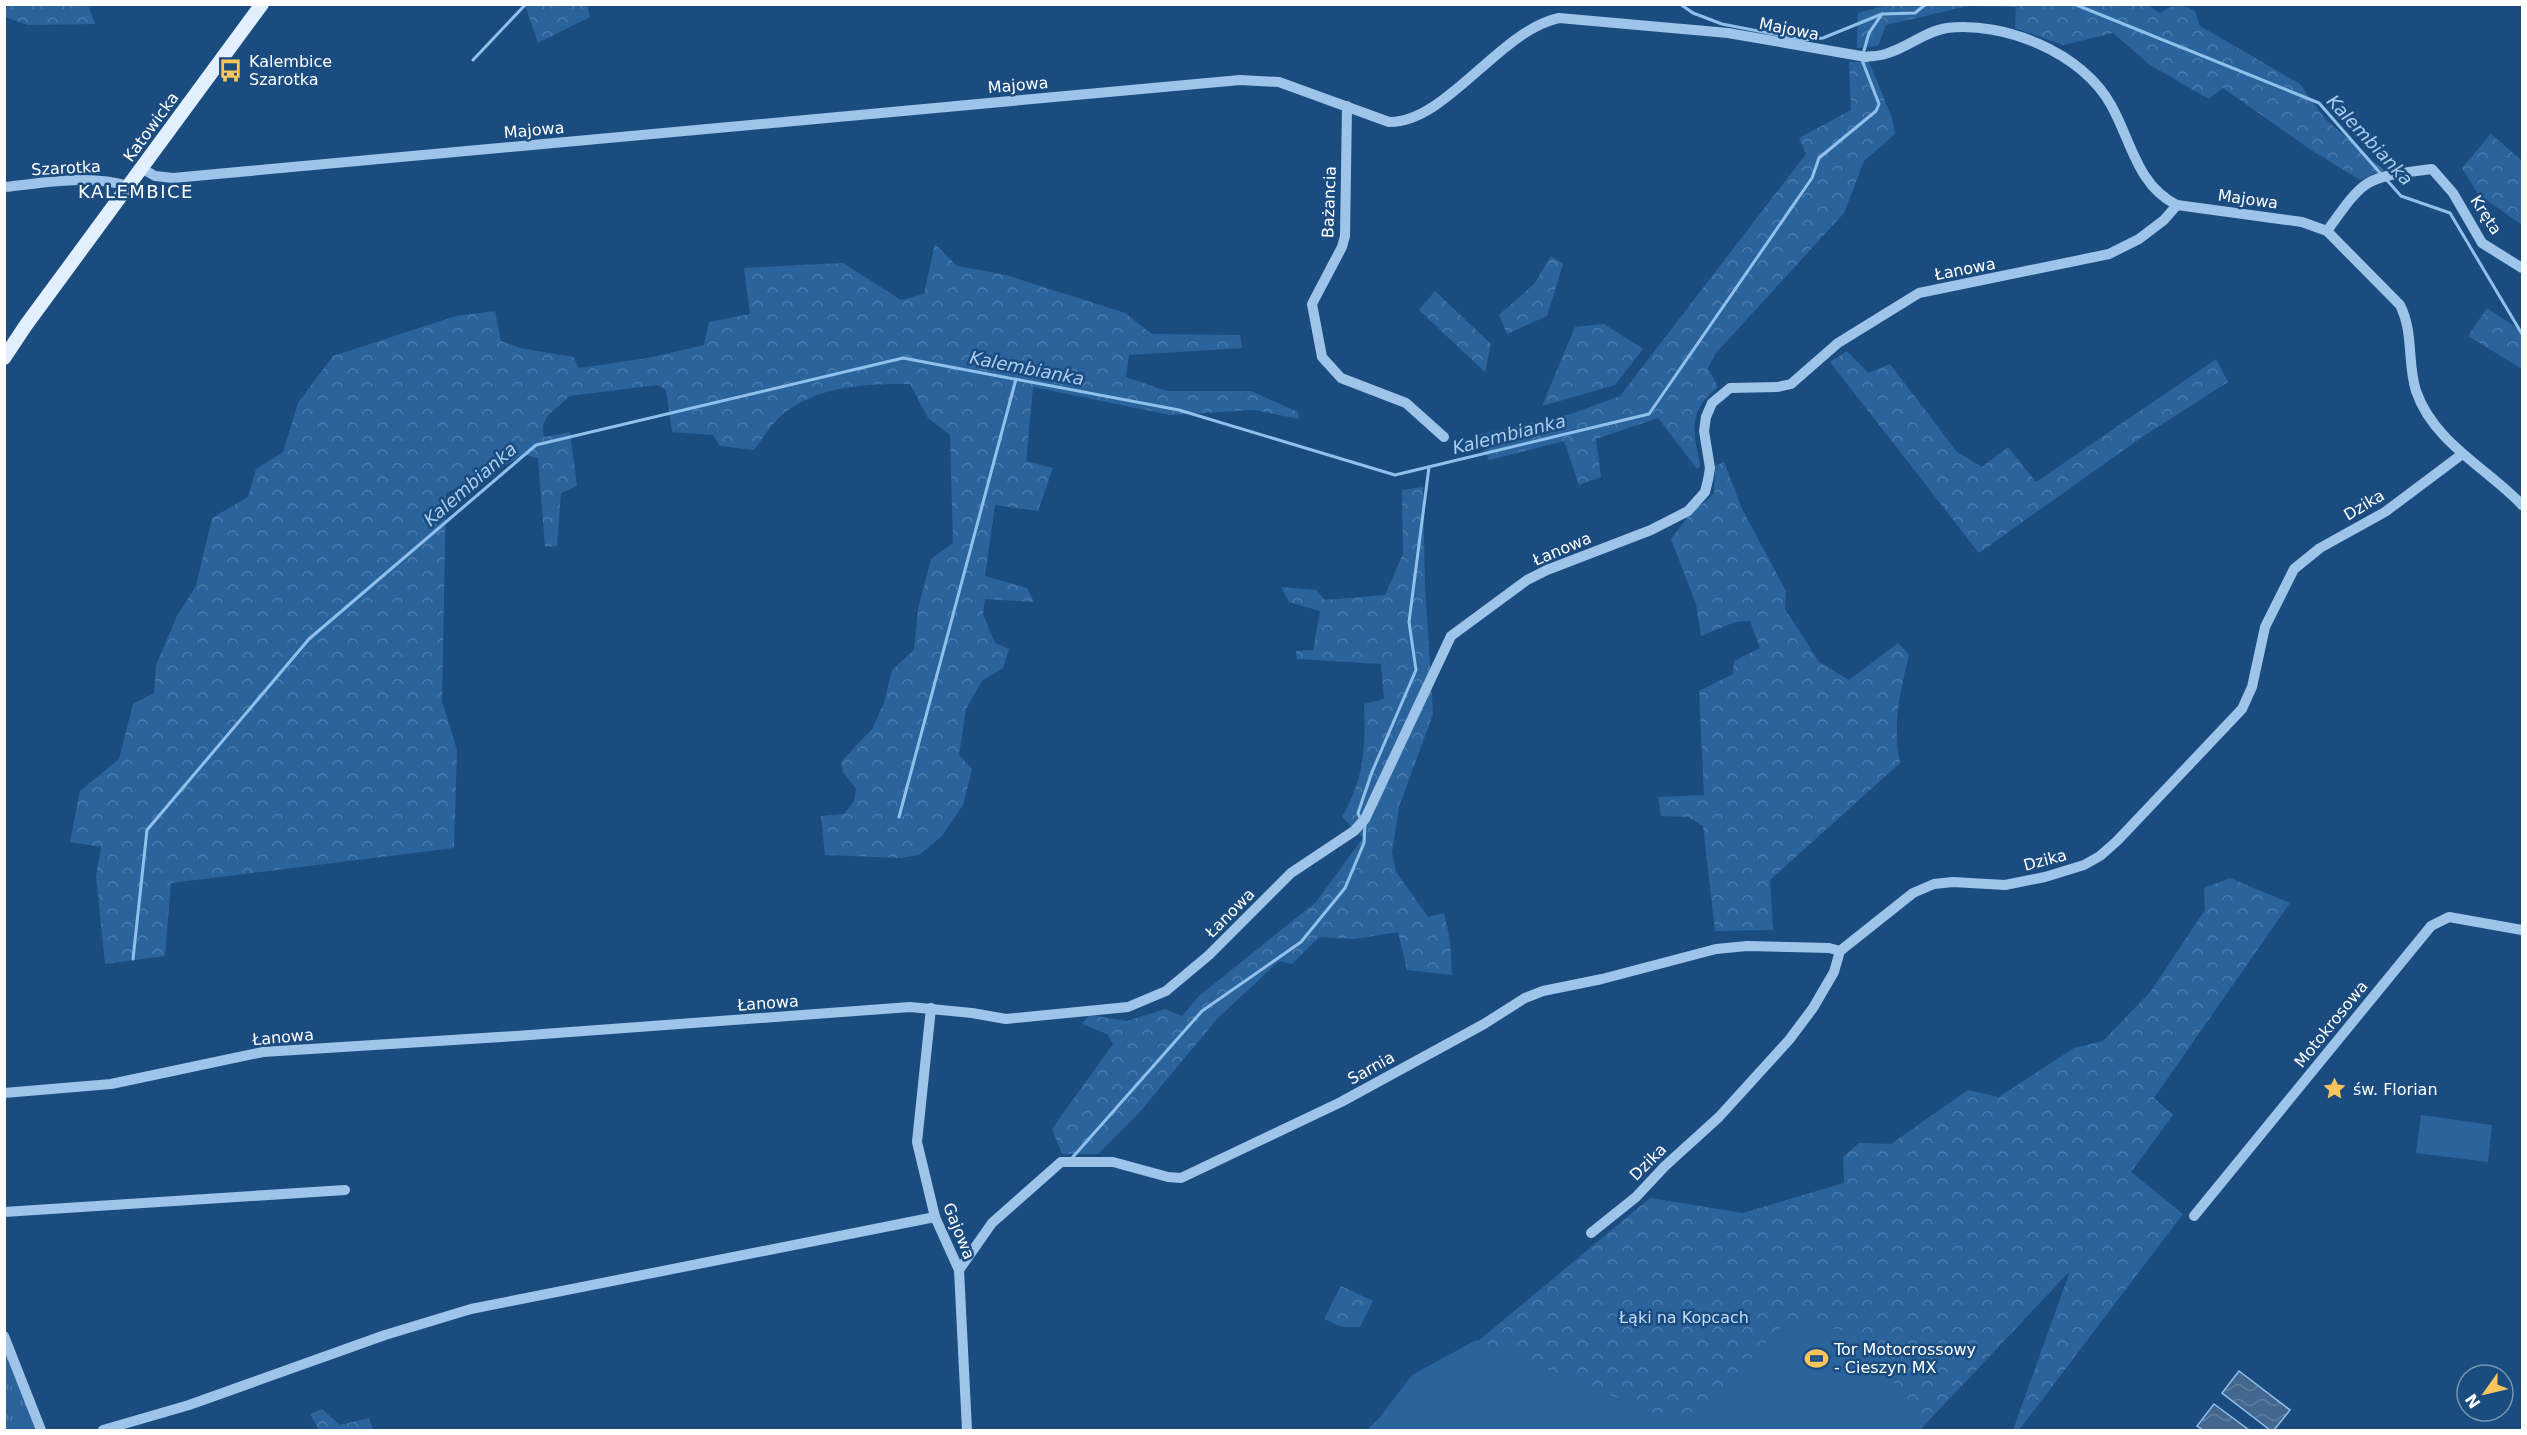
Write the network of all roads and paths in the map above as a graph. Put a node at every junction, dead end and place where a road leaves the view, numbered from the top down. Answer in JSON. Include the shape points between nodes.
{"nodes":[{"id":1,"x":262,"y":4,"type":"edge"},
{"id":2,"x":1347,"y":106,"type":"junction"},
{"id":3,"x":141,"y":168,"type":"junction"},
{"id":4,"x":128,"y":186,"type":"junction"},
{"id":5,"x":4,"y":187,"type":"edge"},
{"id":6,"x":2177,"y":205,"type":"junction"},
{"id":7,"x":2327,"y":231,"type":"junction"},
{"id":8,"x":2523,"y":268,"type":"edge"},
{"id":9,"x":4,"y":358,"type":"edge"},
{"id":10,"x":1444,"y":437,"type":"dead end"},
{"id":11,"x":2461,"y":455,"type":"junction"},
{"id":12,"x":2523,"y":506,"type":"edge"},
{"id":13,"x":2523,"y":930,"type":"edge"},
{"id":14,"x":1840,"y":951,"type":"junction"},
{"id":15,"x":931,"y":1008,"type":"junction"},
{"id":16,"x":4,"y":1093,"type":"edge"},
{"id":17,"x":345,"y":1190,"type":"dead end"},
{"id":18,"x":4,"y":1212,"type":"edge"},
{"id":19,"x":2194,"y":1216,"type":"dead end"},
{"id":20,"x":935,"y":1217,"type":"junction"},
{"id":21,"x":1591,"y":1233,"type":"dead end"},
{"id":22,"x":959,"y":1270,"type":"junction"},
{"id":23,"x":4,"y":1336,"type":"edge"},
{"id":24,"x":41,"y":1431,"type":"edge"},
{"id":25,"x":103,"y":1431,"type":"edge"},
{"id":26,"x":967,"y":1431,"type":"edge"}],
"edges":[{"from":1,"to":3,"type":"main road","name":"Katowicka"},
{"from":2,"to":3,"type":"street","name":"Majowa","via":[[1279,82],[1239,80],[173,178],[155,176]]},
{"from":2,"to":6,"type":"street","name":"Majowa","via":[[1389,122],[1402,122],[1443,99],[1527,32],[1559,18],[1728,33],[1862,57],[1887,54],[1944,28],[1989,29],[2030,40],[2086,72],[2111,105],[2149,183],[2162,198]]},
{"from":2,"to":10,"type":"street","name":"Bażancia","via":[[1345,236],[1312,304],[1322,357],[1341,378],[1406,403]]},
{"from":3,"to":4,"type":"main road","name":"Katowicka"},
{"from":4,"to":5,"type":"street","name":"Szarotka","via":[[87,180]]},
{"from":4,"to":9,"type":"main road","name":"Katowicka"},
{"from":6,"to":7,"type":"street","name":"Majowa","via":[[2302,222]]},
{"from":6,"to":15,"type":"street","name":"Łanowa","via":[[2139,239],[2109,254],[1919,293],[1838,343],[1791,384],[1730,388],[1712,403],[1706,417],[1704,431],[1710,468],[1705,492],[1698,501],[1678,518],[1527,580],[1451,636],[1365,819],[1354,831],[1291,873],[1209,955],[1166,991],[1128,1007],[1017,1019]]},
{"from":7,"to":8,"type":"street","name":"Kręta","via":[[2352,196],[2368,182],[2377,177],[2432,169],[2453,193],[2482,243]]},
{"from":7,"to":11,"type":"street","name":"Majowa","via":[[2400,305],[2407,318],[2417,393]]},
{"from":11,"to":12,"type":"street","name":"Majowa"},
{"from":11,"to":14,"type":"street","name":"Dzika","via":[[2385,512],[2320,548],[2294,569],[2265,627],[2252,687],[2242,710],[2149,810],[2100,856],[2045,878],[2005,885],[1934,884],[1913,893]]},
{"from":13,"to":19,"type":"street","name":"Motokrosowa","via":[[2449,917],[2431,926]]},
{"from":14,"to":21,"type":"street","name":"Dzika","via":[[1834,972],[1790,1040],[1719,1117],[1636,1197]]},
{"from":14,"to":22,"type":"street","name":"Sarnia","via":[[1747,946],[1716,949],[1622,975],[1543,990],[1341,1102],[1181,1178],[1113,1162],[1061,1162],[992,1223]]},
{"from":15,"to":16,"type":"street","name":"Łanowa","via":[[263,1052],[111,1084]]},
{"from":15,"to":20,"type":"street","name":"Gajowa","via":[[917,1142]]},
{"from":17,"to":18,"type":"street"},
{"from":20,"to":22,"type":"street","name":"Gajowa"},
{"from":20,"to":25,"type":"street","via":[[471,1310],[385,1335],[189,1405]]},
{"from":22,"to":26,"type":"street","name":"Gajowa"},
{"from":23,"to":24,"type":"street"}]}
